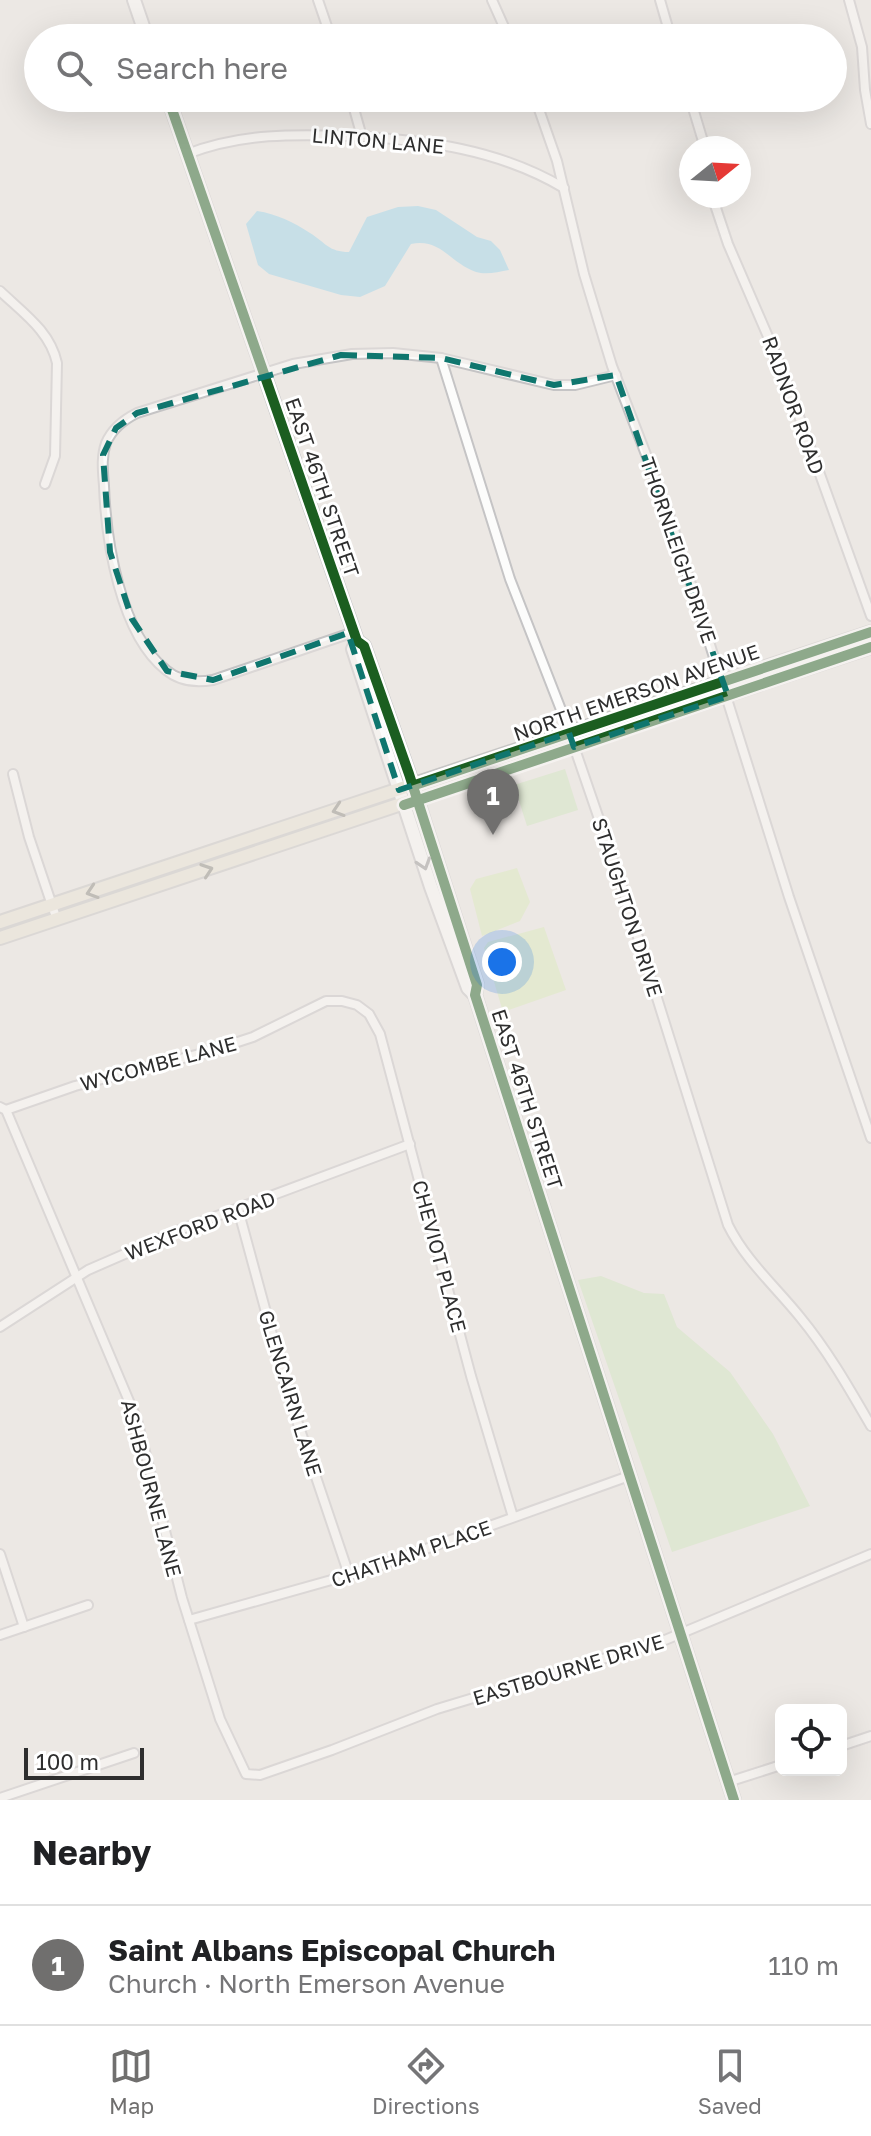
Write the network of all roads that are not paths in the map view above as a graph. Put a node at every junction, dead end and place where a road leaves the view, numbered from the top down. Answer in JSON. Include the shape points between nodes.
{"nodes":[{"id":1,"x":134,"y":0,"type":"edge"},
{"id":2,"x":318,"y":0,"type":"edge"},
{"id":3,"x":492,"y":0,"type":"edge"},
{"id":4,"x":660,"y":0,"type":"edge"},
{"id":5,"x":849,"y":0,"type":"edge"},
{"id":6,"x":142,"y":24,"type":"edge"},
{"id":7,"x":326,"y":24,"type":"edge"},
{"id":8,"x":503,"y":24,"type":"edge"},
{"id":9,"x":667,"y":24,"type":"edge"},
{"id":10,"x":173,"y":112,"type":"edge"},
{"id":11,"x":355,"y":112,"type":"edge"},
{"id":12,"x":540,"y":112,"type":"edge"},
{"id":13,"x":694,"y":112,"type":"edge"},
{"id":14,"x":871,"y":124,"type":"edge"},
{"id":15,"x":701,"y":136,"type":"edge"},
{"id":16,"x":362,"y":137,"type":"junction"},
{"id":17,"x":187,"y":154,"type":"junction"},
{"id":18,"x":564,"y":188,"type":"junction"},
{"id":19,"x":716,"y":208,"type":"edge"},
{"id":20,"x":0,"y":291,"type":"edge"},
{"id":21,"x":441,"y":358,"type":"junction"},
{"id":22,"x":264,"y":373,"type":"junction"},
{"id":23,"x":616,"y":375,"type":"junction"},
{"id":24,"x":45,"y":484,"type":"dead end"},
{"id":25,"x":871,"y":616,"type":"edge"},
{"id":26,"x":871,"y":632,"type":"edge"},
{"id":27,"x":355,"y":636,"type":"junction"},
{"id":28,"x":871,"y":647,"type":"edge"},
{"id":29,"x":723,"y":682,"type":"junction"},
{"id":30,"x":728,"y":696,"type":"junction"},
{"id":31,"x":569,"y":733,"type":"junction"},
{"id":32,"x":574,"y":747,"type":"junction"},
{"id":33,"x":13,"y":774,"type":"dead end"},
{"id":34,"x":412,"y":786,"type":"junction"},
{"id":35,"x":399,"y":790,"type":"junction"},
{"id":36,"x":410,"y":802,"type":"junction"},
{"id":37,"x":52,"y":905,"type":"junction"},
{"id":38,"x":57,"y":920,"type":"junction"},
{"id":39,"x":0,"y":922,"type":"edge"},
{"id":40,"x":0,"y":938,"type":"edge"},
{"id":41,"x":353,"y":1004,"type":"joint"},
{"id":42,"x":3,"y":1109,"type":"edge"},
{"id":43,"x":871,"y":1138,"type":"edge"},
{"id":44,"x":410,"y":1144,"type":"junction"},
{"id":45,"x":238,"y":1209,"type":"junction"},
{"id":46,"x":77,"y":1278,"type":"junction"},
{"id":47,"x":0,"y":1327,"type":"edge"},
{"id":48,"x":871,"y":1426,"type":"edge"},
{"id":49,"x":629,"y":1476,"type":"junction"},
{"id":50,"x":513,"y":1517,"type":"junction"},
{"id":51,"x":0,"y":1554,"type":"edge"},
{"id":52,"x":871,"y":1554,"type":"edge"},
{"id":53,"x":349,"y":1575,"type":"junction"},
{"id":54,"x":88,"y":1605,"type":"dead end"},
{"id":55,"x":189,"y":1620,"type":"junction"},
{"id":56,"x":24,"y":1627,"type":"junction"},
{"id":57,"x":680,"y":1633,"type":"junction"},
{"id":58,"x":0,"y":1635,"type":"edge"},
{"id":59,"x":871,"y":1736,"type":"edge"},
{"id":60,"x":847,"y":1744,"type":"edge"},
{"id":61,"x":134,"y":1753,"type":"dead end"},
{"id":62,"x":775,"y":1767,"type":"edge"},
{"id":63,"x":260,"y":1775,"type":"joint"},
{"id":64,"x":728,"y":1782,"type":"junction"},
{"id":65,"x":0,"y":1798,"type":"edge"},
{"id":66,"x":734,"y":1800,"type":"edge"}],
"edges":[{"from":1,"to":6,"type":"main road"},
{"from":2,"to":7,"type":"street"},
{"from":3,"to":8,"type":"street"},
{"from":4,"to":9,"type":"street"},
{"from":5,"to":14,"type":"street","via":[[862,47]]},
{"from":10,"to":17,"type":"main road","name":"EAST 46TH STREET"},
{"from":11,"to":16,"type":"street"},
{"from":12,"to":18,"type":"street","name":"THORNLEIGH DRIVE"},
{"from":13,"to":15,"type":"street"},
{"from":16,"to":17,"type":"street","name":"LINTON LANE","via":[[269,134]]},
{"from":16,"to":18,"type":"street","name":"LINTON LANE","via":[[472,150]]},
{"from":17,"to":22,"type":"main road","name":"EAST 46TH STREET"},
{"from":18,"to":23,"type":"street","name":"THORNLEIGH DRIVE"},
{"from":19,"to":25,"type":"street","name":"RADNOR ROAD","via":[[782,369]]},
{"from":20,"to":24,"type":"street","via":[[41,329],[55,352],[55,456]]},
{"from":21,"to":22,"type":"street","via":[[352,354]]},
{"from":21,"to":23,"type":"street","via":[[554,385]]},
{"from":21,"to":31,"type":"street","name":"STAUGHTON DRIVE","via":[[510,579]]},
{"from":22,"to":27,"type":"main road","name":"EAST 46TH STREET"},
{"from":22,"to":27,"type":"street","via":[[137,413],[111,434],[103,455],[105,516],[122,595],[157,661],[173,675],[194,681],[216,680]]},
{"from":23,"to":29,"type":"street","name":"THORNLEIGH DRIVE","via":[[670,517]]},
{"from":26,"to":29,"type":"main road","name":"NORTH EMERSON AVENUE"},
{"from":27,"to":34,"type":"main road","name":"EAST 46TH STREET","via":[[364,646]]},
{"from":27,"to":35,"type":"main road","name":"EAST 46TH STREET","via":[[353,649]]},
{"from":28,"to":30,"type":"main road","name":"NORTH EMERSON AVENUE"},
{"from":29,"to":30,"type":"street","name":"THORNLEIGH DRIVE"},
{"from":29,"to":31,"type":"main road","name":"NORTH EMERSON AVENUE"},
{"from":30,"to":32,"type":"main road","name":"NORTH EMERSON AVENUE"},
{"from":30,"to":43,"type":"street","name":"THORNLEIGH DRIVE"},
{"from":31,"to":32,"type":"street","name":"STAUGHTON DRIVE"},
{"from":31,"to":34,"type":"main road","name":"NORTH EMERSON AVENUE"},
{"from":32,"to":36,"type":"main road","name":"NORTH EMERSON AVENUE"},
{"from":32,"to":48,"type":"street","name":"STAUGHTON DRIVE","via":[[728,1225],[749,1260],[824,1347]]},
{"from":33,"to":37,"type":"street"},
{"from":34,"to":35,"type":"main road","name":"NORTH EMERSON AVENUE"},
{"from":34,"to":36,"type":"main road","name":"EAST 46TH STREET"},
{"from":35,"to":36,"type":"main road","name":"EAST 46TH STREET"},
{"from":35,"to":37,"type":"main road","name":"NORTH EMERSON AVENUE","one_way":true},
{"from":38,"to":36,"type":"main road","name":"NORTH EMERSON AVENUE","one_way":true},
{"from":36,"to":49,"type":"main road","name":"EAST 46TH STREET"},
{"from":37,"to":38,"type":"street"},
{"from":37,"to":39,"type":"main road","name":"NORTH EMERSON AVENUE"},
{"from":38,"to":40,"type":"main road","name":"NORTH EMERSON AVENUE"},
{"from":41,"to":42,"type":"street","name":"WYCOMBE LANE","via":[[323,1002],[253,1037]]},
{"from":41,"to":44,"type":"street","name":"CHEVIOT PLACE","via":[[369,1014],[379,1030]]},
{"from":42,"to":46,"type":"street","name":"ASHBOURNE LANE"},
{"from":44,"to":45,"type":"street","name":"WEXFORD ROAD"},
{"from":44,"to":50,"type":"street","name":"CHEVIOT PLACE"},
{"from":45,"to":46,"type":"street","name":"WEXFORD ROAD","via":[[171,1233]]},
{"from":45,"to":53,"type":"street","name":"GLENCAIRN LANE","via":[[289,1397]]},
{"from":46,"to":47,"type":"street","name":"WEXFORD ROAD"},
{"from":46,"to":55,"type":"street","name":"ASHBOURNE LANE","via":[[137,1420]]},
{"from":49,"to":50,"type":"street","name":"CHATHAM PLACE"},
{"from":49,"to":57,"type":"main road","name":"EAST 46TH STREET"},
{"from":50,"to":53,"type":"street","name":"CHATHAM PLACE"},
{"from":51,"to":56,"type":"street"},
{"from":52,"to":57,"type":"street","name":"EASTBOURNE DRIVE"},
{"from":53,"to":55,"type":"street","name":"CHATHAM PLACE"},
{"from":54,"to":56,"type":"street"},
{"from":55,"to":63,"type":"street","name":"ASHBOURNE LANE","via":[[236,1757],[246,1774]]},
{"from":56,"to":58,"type":"street"},
{"from":57,"to":63,"type":"street","name":"EASTBOURNE DRIVE","via":[[437,1709]]},
{"from":57,"to":64,"type":"main road","name":"EAST 46TH STREET"},
{"from":59,"to":60,"type":"street"},
{"from":61,"to":65,"type":"street"},
{"from":62,"to":64,"type":"street"},
{"from":64,"to":66,"type":"main road","name":"EAST 46TH STREET"}]}
